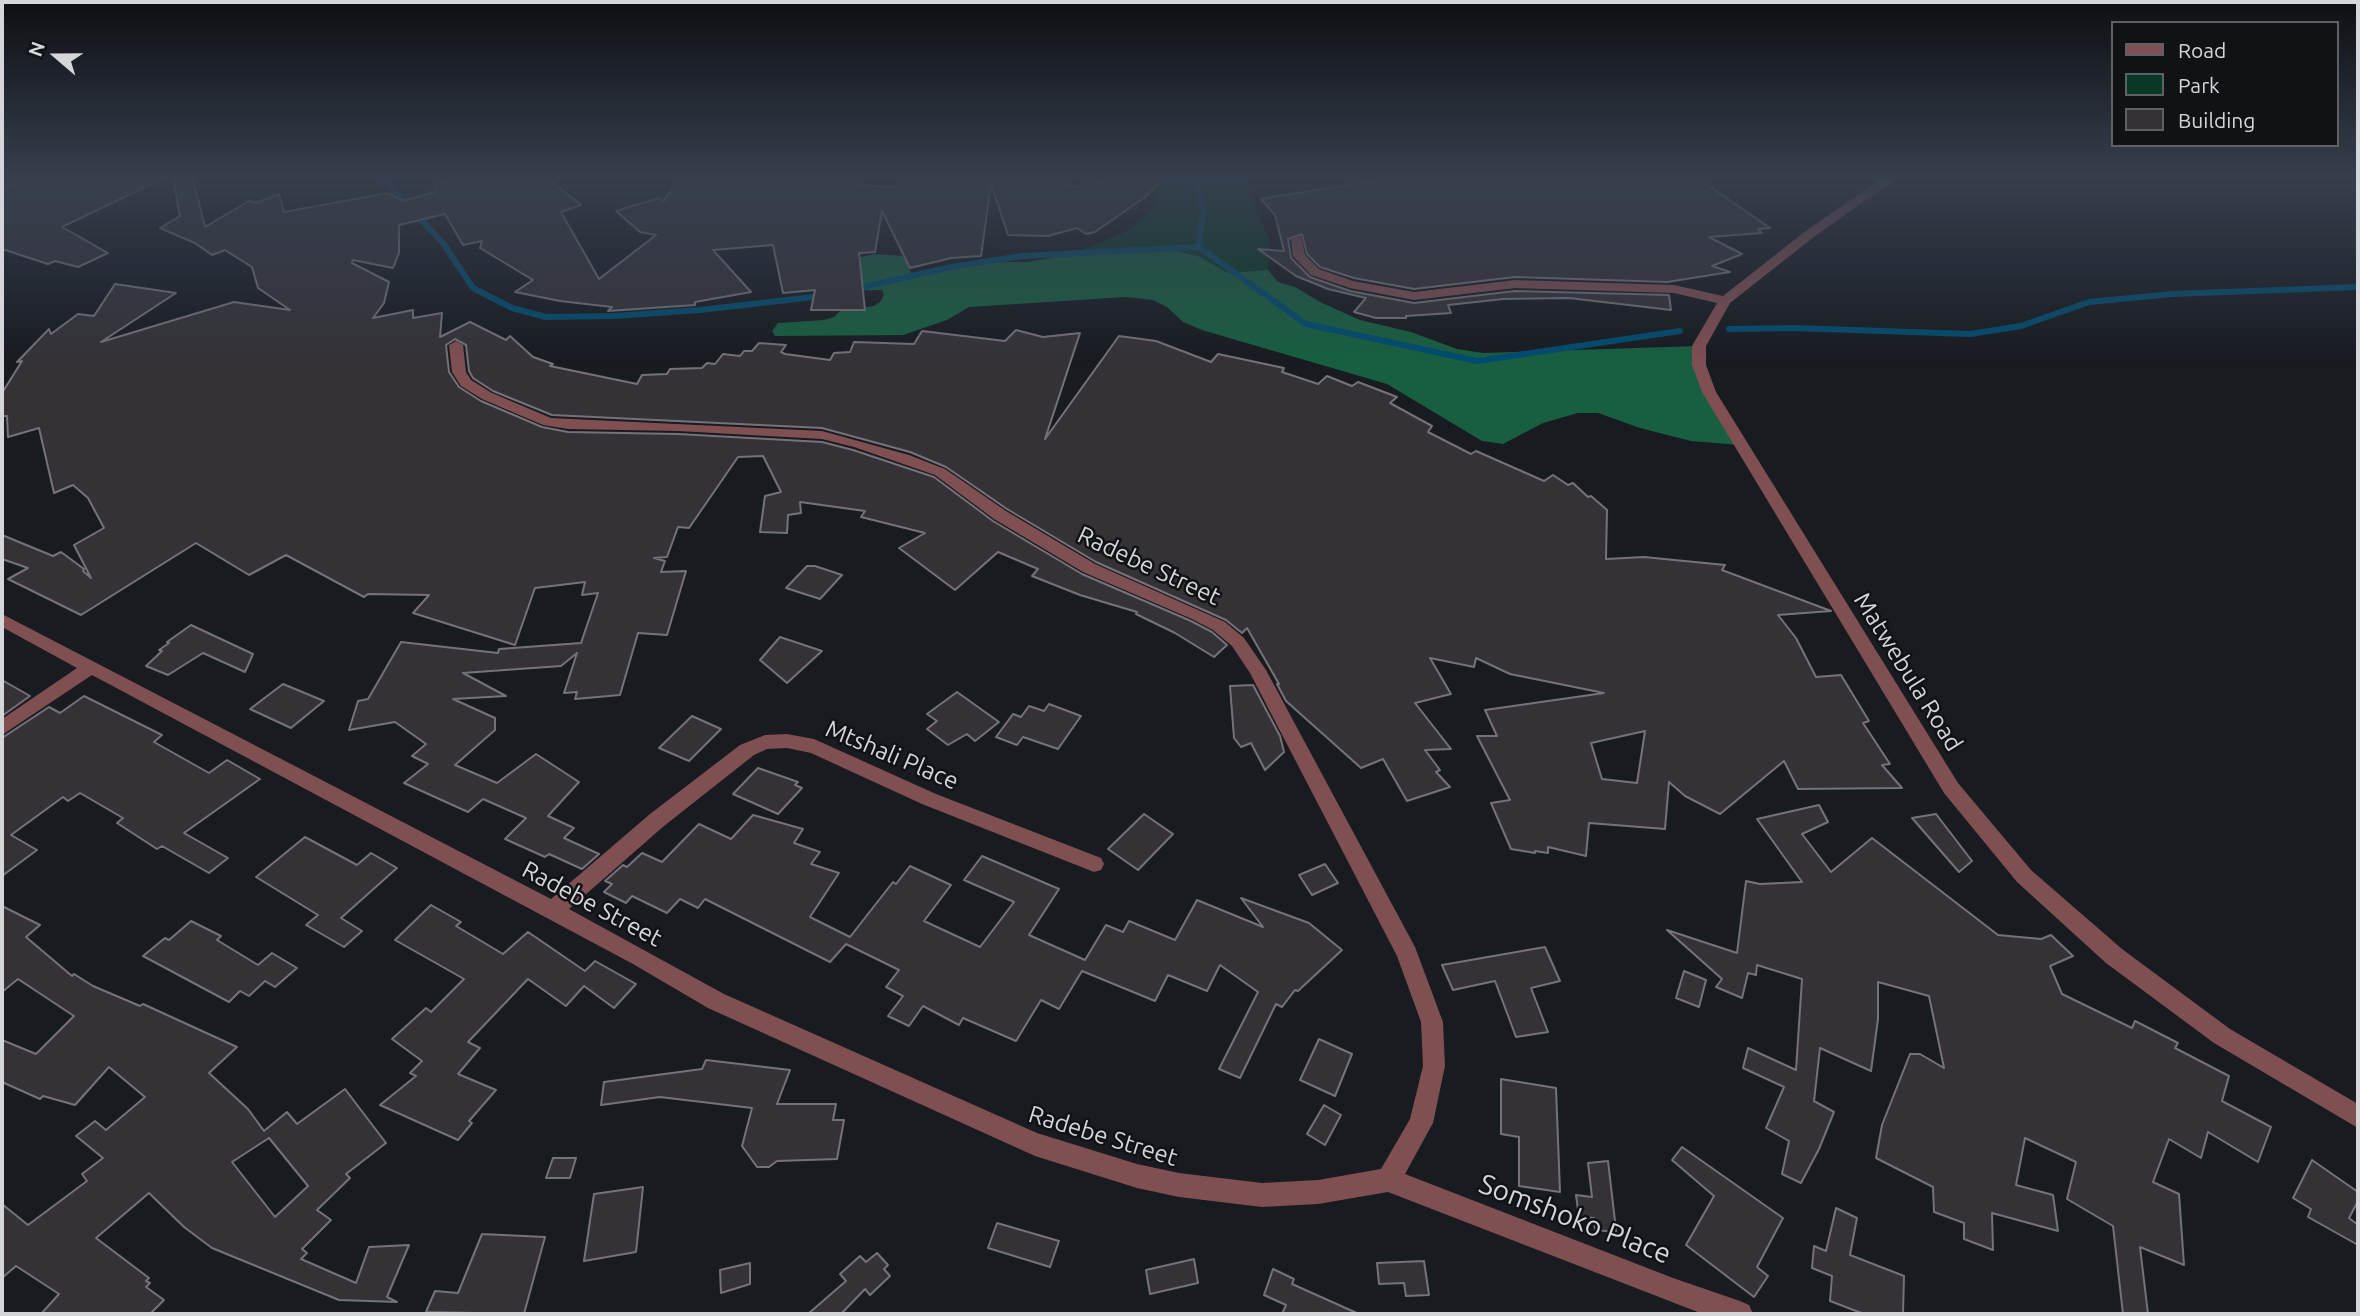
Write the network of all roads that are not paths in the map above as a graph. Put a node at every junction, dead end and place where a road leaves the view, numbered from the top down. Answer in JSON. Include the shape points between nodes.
{"nodes":[{"id":1,"x":1297,"y":240,"type":"edge"},
{"id":2,"x":1802,"y":240,"type":"edge"},
{"id":3,"x":1725,"y":301,"type":"junction"},
{"id":4,"x":456,"y":345,"type":"dead end"},
{"id":5,"x":2,"y":620,"type":"edge"},
{"id":6,"x":91,"y":667,"type":"junction"},
{"id":7,"x":2,"y":729,"type":"edge"},
{"id":8,"x":1094,"y":864,"type":"dead end"},
{"id":9,"x":552,"y":911,"type":"junction"},
{"id":10,"x":2358,"y":1117,"type":"edge"},
{"id":11,"x":1388,"y":1180,"type":"junction"},
{"id":12,"x":1740,"y":1314,"type":"edge"}],
"edges":[{"from":1,"to":3,"type":"street","via":[[1299,256],[1315,272],[1414,296],[1515,284],[1674,289]]},
{"from":2,"to":3,"type":"street","name":"Matwebula Road"},
{"from":3,"to":10,"type":"street","name":"Matwebula Road","via":[[1699,346],[1699,365],[1709,392],[1951,788],[2024,876],[2115,956],[2222,1035]]},
{"from":4,"to":11,"type":"street","name":"Radebe Street","via":[[459,372],[466,383],[548,422],[822,435],[904,458],[940,472],[1000,515],[1089,568],[1198,615],[1238,642],[1407,954],[1432,1021],[1434,1066],[1421,1123]]},
{"from":5,"to":6,"type":"street","name":"Radebe Street"},
{"from":6,"to":7,"type":"street"},
{"from":6,"to":9,"type":"street","name":"Radebe Street"},
{"from":8,"to":9,"type":"street","name":"Mtshali Place","via":[[929,799],[814,746],[765,742],[747,750],[657,820]]},
{"from":9,"to":11,"type":"street","name":"Radebe Street","via":[[716,1001],[1035,1143],[1137,1177],[1262,1195],[1318,1192]]},
{"from":11,"to":12,"type":"street","name":"Somshoko Place"}]}
